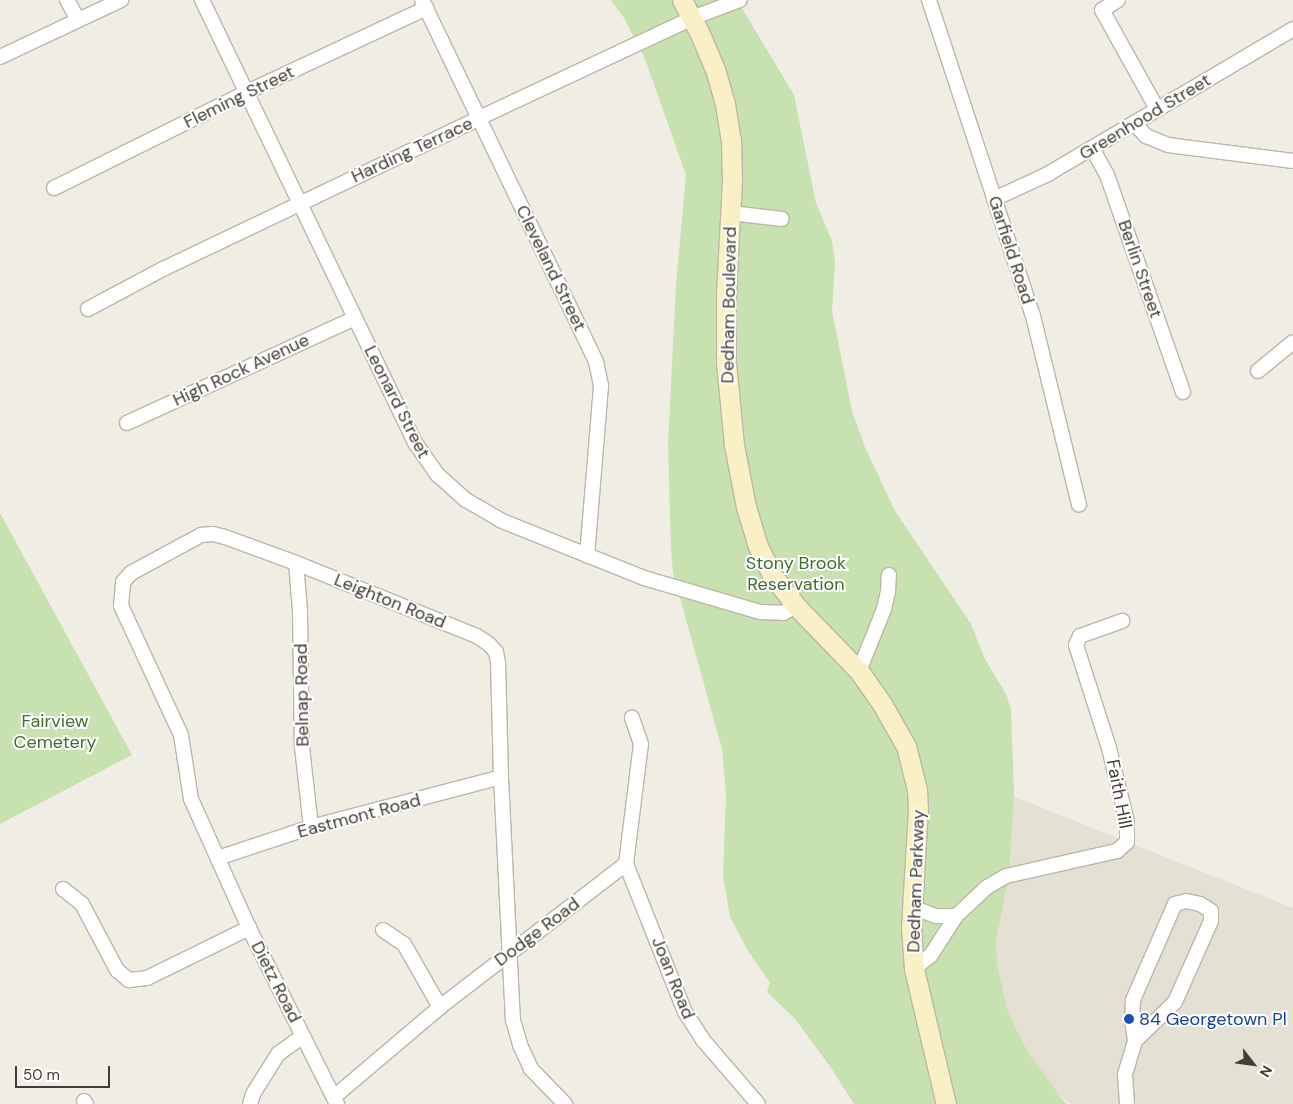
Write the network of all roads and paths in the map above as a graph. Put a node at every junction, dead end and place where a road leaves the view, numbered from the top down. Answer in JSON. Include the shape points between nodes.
{"nodes":[{"id":1,"x":67,"y":0,"type":"edge"},
{"id":2,"x":121,"y":0,"type":"edge"},
{"id":3,"x":202,"y":0,"type":"edge"},
{"id":4,"x":682,"y":0,"type":"edge"},
{"id":5,"x":740,"y":0,"type":"edge"},
{"id":6,"x":929,"y":0,"type":"edge"},
{"id":7,"x":1118,"y":0,"type":"edge"},
{"id":8,"x":424,"y":4,"type":"edge"},
{"id":9,"x":692,"y":18,"type":"junction"},
{"id":10,"x":78,"y":20,"type":"junction"},
{"id":11,"x":1293,"y":29,"type":"edge"},
{"id":12,"x":0,"y":57,"type":"edge"},
{"id":13,"x":247,"y":92,"type":"junction"},
{"id":14,"x":1157,"y":109,"type":"junction"},
{"id":15,"x":479,"y":118,"type":"junction"},
{"id":16,"x":1134,"y":123,"type":"junction"},
{"id":17,"x":1092,"y":148,"type":"junction"},
{"id":18,"x":1293,"y":161,"type":"edge"},
{"id":19,"x":54,"y":188,"type":"dead end"},
{"id":20,"x":994,"y":199,"type":"junction"},
{"id":21,"x":301,"y":203,"type":"junction"},
{"id":22,"x":731,"y":213,"type":"junction"},
{"id":23,"x":782,"y":219,"type":"dead end"},
{"id":24,"x":88,"y":309,"type":"dead end"},
{"id":25,"x":355,"y":318,"type":"junction"},
{"id":26,"x":1293,"y":342,"type":"edge"},
{"id":27,"x":1258,"y":371,"type":"dead end"},
{"id":28,"x":1183,"y":392,"type":"dead end"},
{"id":29,"x":127,"y":423,"type":"dead end"},
{"id":30,"x":1079,"y":504,"type":"dead end"},
{"id":31,"x":588,"y":555,"type":"junction"},
{"id":32,"x":296,"y":563,"type":"junction"},
{"id":33,"x":889,"y":574,"type":"dead end"},
{"id":34,"x":796,"y":606,"type":"junction"},
{"id":35,"x":1122,"y":621,"type":"dead end"},
{"id":36,"x":859,"y":671,"type":"junction"},
{"id":37,"x":632,"y":718,"type":"dead end"},
{"id":38,"x":906,"y":746,"type":"joint"},
{"id":39,"x":501,"y":777,"type":"junction"},
{"id":40,"x":311,"y":827,"type":"junction"},
{"id":41,"x":218,"y":858,"type":"junction"},
{"id":42,"x":626,"y":864,"type":"junction"},
{"id":43,"x":63,"y":889,"type":"dead end"},
{"id":44,"x":912,"y":907,"type":"junction"},
{"id":45,"x":956,"y":916,"type":"junction"},
{"id":46,"x":249,"y":928,"type":"junction"},
{"id":47,"x":383,"y":930,"type":"dead end"},
{"id":48,"x":509,"y":954,"type":"junction"},
{"id":49,"x":914,"y":969,"type":"junction"},
{"id":50,"x":440,"y":1007,"type":"junction"},
{"id":51,"x":303,"y":1036,"type":"junction"},
{"id":52,"x":1135,"y":1041,"type":"junction"},
{"id":53,"x":336,"y":1100,"type":"edge"},
{"id":54,"x":250,"y":1104,"type":"edge"},
{"id":55,"x":565,"y":1104,"type":"edge"},
{"id":56,"x":758,"y":1104,"type":"edge"},
{"id":57,"x":946,"y":1104,"type":"edge"},
{"id":58,"x":1127,"y":1104,"type":"edge"}],
"edges":[{"from":1,"to":10,"type":"street"},
{"from":2,"to":10,"type":"street"},
{"from":3,"to":13,"type":"street","name":"Leonard Street"},
{"from":4,"to":9,"type":"main road","name":"Dedham Boulevard"},
{"from":5,"to":9,"type":"street","name":"Harding Terrace"},
{"from":6,"to":20,"type":"street","name":"Garfield Road"},
{"from":7,"to":14,"type":"street","via":[[1102,10]]},
{"from":8,"to":13,"type":"street","name":"Fleming Street"},
{"from":8,"to":15,"type":"street","name":"Cleveland Street"},
{"from":9,"to":15,"type":"street","name":"Harding Terrace"},
{"from":9,"to":22,"type":"main road","name":"Dedham Boulevard","via":[[715,69],[724,104],[732,159]]},
{"from":10,"to":12,"type":"street"},
{"from":11,"to":14,"type":"street","name":"Greenhood Street"},
{"from":13,"to":19,"type":"street","name":"Fleming Street"},
{"from":13,"to":21,"type":"street","name":"Leonard Street"},
{"from":14,"to":16,"type":"street","name":"Greenhood Street"},
{"from":15,"to":21,"type":"street","name":"Harding Terrace"},
{"from":15,"to":31,"type":"street","name":"Cleveland Street","via":[[600,373]]},
{"from":16,"to":17,"type":"street","name":"Greenhood Street"},
{"from":16,"to":18,"type":"street","via":[[1146,136],[1168,146]]},
{"from":17,"to":20,"type":"street","name":"Greenhood Street","via":[[1036,180]]},
{"from":17,"to":28,"type":"street","name":"Berlin Street","via":[[1107,174]]},
{"from":20,"to":30,"type":"street","name":"Garfield Road","via":[[1041,343]]},
{"from":21,"to":24,"type":"street","name":"Harding Terrace"},
{"from":21,"to":25,"type":"street","name":"Leonard Street"},
{"from":22,"to":23,"type":"street"},
{"from":22,"to":34,"type":"main road","name":"Dedham Boulevard","via":[[726,362],[741,485],[750,524],[764,561]]},
{"from":25,"to":29,"type":"street","name":"High Rock Avenue"},
{"from":25,"to":31,"type":"street","name":"Leonard Street","via":[[416,444],[451,489],[482,511]]},
{"from":26,"to":27,"type":"street"},
{"from":31,"to":34,"type":"street","name":"Leonard Street","via":[[644,578],[738,607],[773,614],[790,611]]},
{"from":32,"to":39,"type":"street","name":"Leighton Road","via":[[477,636],[489,644],[496,652],[498,662]]},
{"from":32,"to":40,"type":"street","name":"Belnap Road","via":[[302,747]]},
{"from":32,"to":41,"type":"street","name":"Leighton Road","via":[[225,537],[206,535],[131,572],[123,582],[121,606],[181,734],[191,799]]},
{"from":33,"to":36,"type":"street","via":[[884,609]]},
{"from":34,"to":36,"type":"main road","name":"Dedham Boulevard"},
{"from":35,"to":45,"type":"street","name":"Faith Hill","via":[[1080,636],[1076,645],[1110,748],[1127,822],[1127,842],[1117,851],[1006,876],[987,887]]},
{"from":36,"to":38,"type":"main road","name":"Dedham Boulevard"},
{"from":37,"to":42,"type":"street","via":[[641,744]]},
{"from":38,"to":44,"type":"main road","name":"Dedham Parkway","via":[[917,790],[918,809]]},
{"from":39,"to":40,"type":"street","name":"Eastmont Road"},
{"from":39,"to":48,"type":"street","name":"Leighton Road"},
{"from":40,"to":41,"type":"street","name":"Eastmont Road"},
{"from":41,"to":46,"type":"street","name":"Dietz Road"},
{"from":42,"to":48,"type":"street","name":"Dodge Road"},
{"from":42,"to":56,"type":"street","name":"Joan Road","via":[[685,1012],[703,1040]]},
{"from":43,"to":46,"type":"street","via":[[82,904],[117,970],[130,980],[147,978]]},
{"from":44,"to":45,"type":"street","via":[[936,916]]},
{"from":44,"to":49,"type":"main road","name":"Dedham Parkway"},
{"from":45,"to":49,"type":"street","name":"Faith Hill","via":[[931,955]]},
{"from":46,"to":51,"type":"street","name":"Dietz Road"},
{"from":47,"to":50,"type":"street","via":[[404,944]]},
{"from":48,"to":50,"type":"street","name":"Dodge Road"},
{"from":48,"to":55,"type":"street","name":"Leighton Road","via":[[513,1020],[520,1045],[531,1069]]},
{"from":49,"to":57,"type":"main road","name":"Dedham Parkway"},
{"from":50,"to":53,"type":"street","name":"Dodge Road"},
{"from":51,"to":53,"type":"street","name":"Dietz Road"},
{"from":51,"to":54,"type":"street","via":[[278,1054]]},
{"from":52,"to":52,"type":"street","via":[[1175,1002],[1211,921],[1211,911],[1200,904],[1186,901],[1175,904],[1162,931],[1133,1000]]},
{"from":52,"to":58,"type":"street","via":[[1125,1074]]}]}
